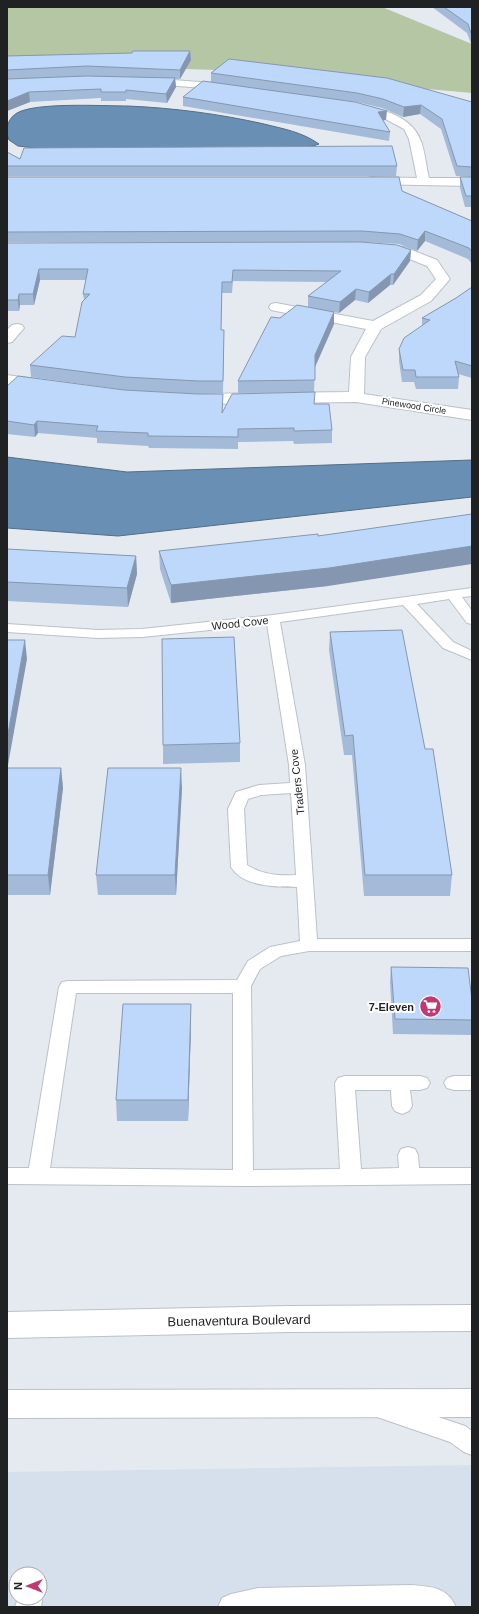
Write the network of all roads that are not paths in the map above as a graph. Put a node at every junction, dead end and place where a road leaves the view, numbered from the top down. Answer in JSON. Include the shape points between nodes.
{"nodes":[{"id":1,"x":136,"y":80,"type":"edge"},
{"id":2,"x":237,"y":89,"type":"edge"},
{"id":3,"x":349,"y":106,"type":"edge"},
{"id":4,"x":361,"y":181,"type":"edge"},
{"id":5,"x":424,"y":181,"type":"junction"},
{"id":6,"x":472,"y":182,"type":"edge"},
{"id":7,"x":369,"y":248,"type":"edge"},
{"id":8,"x":276,"y":307,"type":"dead end"},
{"id":9,"x":374,"y":326,"type":"junction"},
{"id":10,"x":17,"y":328,"type":"dead end"},
{"id":11,"x":7,"y":340,"type":"edge"},
{"id":12,"x":7,"y":380,"type":"edge"},
{"id":13,"x":54,"y":387,"type":"edge"},
{"id":14,"x":356,"y":396,"type":"junction"},
{"id":15,"x":176,"y":398,"type":"edge"},
{"id":16,"x":472,"y":415,"type":"edge"},
{"id":17,"x":472,"y":592,"type":"edge"},
{"id":18,"x":453,"y":595,"type":"junction"},
{"id":19,"x":407,"y":601,"type":"junction"},
{"id":20,"x":273,"y":619,"type":"junction"},
{"id":21,"x":472,"y":620,"type":"edge"},
{"id":22,"x":7,"y":628,"type":"edge"},
{"id":23,"x":472,"y":656,"type":"edge"},
{"id":24,"x":298,"y":788,"type":"junction"},
{"id":25,"x":305,"y":881,"type":"junction"},
{"id":26,"x":309,"y":945,"type":"junction"},
{"id":27,"x":472,"y":945,"type":"edge"},
{"id":28,"x":242,"y":986,"type":"junction"},
{"id":29,"x":400,"y":1083,"type":"junction"},
{"id":30,"x":420,"y":1083,"type":"dead end"},
{"id":31,"x":402,"y":1106,"type":"dead end"},
{"id":32,"x":408,"y":1155,"type":"dead end"},
{"id":33,"x":7,"y":1176,"type":"edge"},
{"id":34,"x":472,"y":1176,"type":"edge"},
{"id":35,"x":38,"y":1177,"type":"junction"},
{"id":36,"x":351,"y":1177,"type":"junction"},
{"id":37,"x":410,"y":1177,"type":"junction"},
{"id":38,"x":242,"y":1178,"type":"junction"},
{"id":39,"x":472,"y":1318,"type":"edge"},
{"id":40,"x":7,"y":1325,"type":"edge"},
{"id":41,"x":472,"y":1403,"type":"edge"},
{"id":42,"x":7,"y":1404,"type":"edge"},
{"id":43,"x":365,"y":1404,"type":"junction"},
{"id":44,"x":472,"y":1444,"type":"edge"},
{"id":45,"x":231,"y":1607,"type":"edge"},
{"id":46,"x":443,"y":1607,"type":"edge"}],
"edges":[{"from":1,"to":2,"type":"street"},
{"from":3,"to":5,"type":"street","via":[[381,112],[408,127],[415,139]]},
{"from":4,"to":5,"type":"street"},
{"from":5,"to":6,"type":"street"},
{"from":7,"to":9,"type":"street","via":[[399,250],[432,263],[443,278],[426,298]]},
{"from":8,"to":9,"type":"street"},
{"from":9,"to":14,"type":"street","via":[[358,358]]},
{"from":10,"to":11,"type":"street"},
{"from":12,"to":13,"type":"street"},
{"from":14,"to":15,"type":"street","name":"Pinewood Circle","via":[[198,400]]},
{"from":14,"to":16,"type":"street","name":"Pinewood Circle"},
{"from":17,"to":18,"type":"lane","name":"Wood Cove"},
{"from":18,"to":19,"type":"lane","name":"Wood Cove"},
{"from":18,"to":21,"type":"lane"},
{"from":19,"to":20,"type":"lane","name":"Wood Cove"},
{"from":19,"to":23,"type":"lane","via":[[448,645]]},
{"from":20,"to":22,"type":"lane","name":"Wood Cove","via":[[142,633],[98,634]]},
{"from":20,"to":24,"type":"lane","name":"Traders Cove","via":[[297,765]]},
{"from":24,"to":25,"type":"lane","name":"Traders Cove"},
{"from":24,"to":25,"type":"lane","via":[[259,790],[242,796],[236,809],[239,867],[250,876],[270,881]]},
{"from":25,"to":26,"type":"lane","name":"Traders Cove"},
{"from":26,"to":27,"type":"lane"},
{"from":26,"to":28,"type":"lane","via":[[276,951],[254,965]]},
{"from":28,"to":35,"type":"lane","via":[[68,987]]},
{"from":28,"to":38,"type":"lane"},
{"from":29,"to":30,"type":"lane"},
{"from":29,"to":31,"type":"lane"},
{"from":29,"to":36,"type":"lane","via":[[345,1083]]},
{"from":32,"to":37,"type":"lane"},
{"from":33,"to":35,"type":"lane"},
{"from":34,"to":37,"type":"lane"},
{"from":35,"to":38,"type":"lane"},
{"from":36,"to":37,"type":"lane"},
{"from":36,"to":38,"type":"lane"},
{"from":39,"to":40,"type":"street","name":"Buenaventura Boulevard"},
{"from":41,"to":43,"type":"street"},
{"from":42,"to":43,"type":"street"},
{"from":43,"to":44,"type":"lane","via":[[457,1434]]},
{"from":45,"to":46,"type":"lane","via":[[258,1601],[412,1598],[434,1600]]}]}
